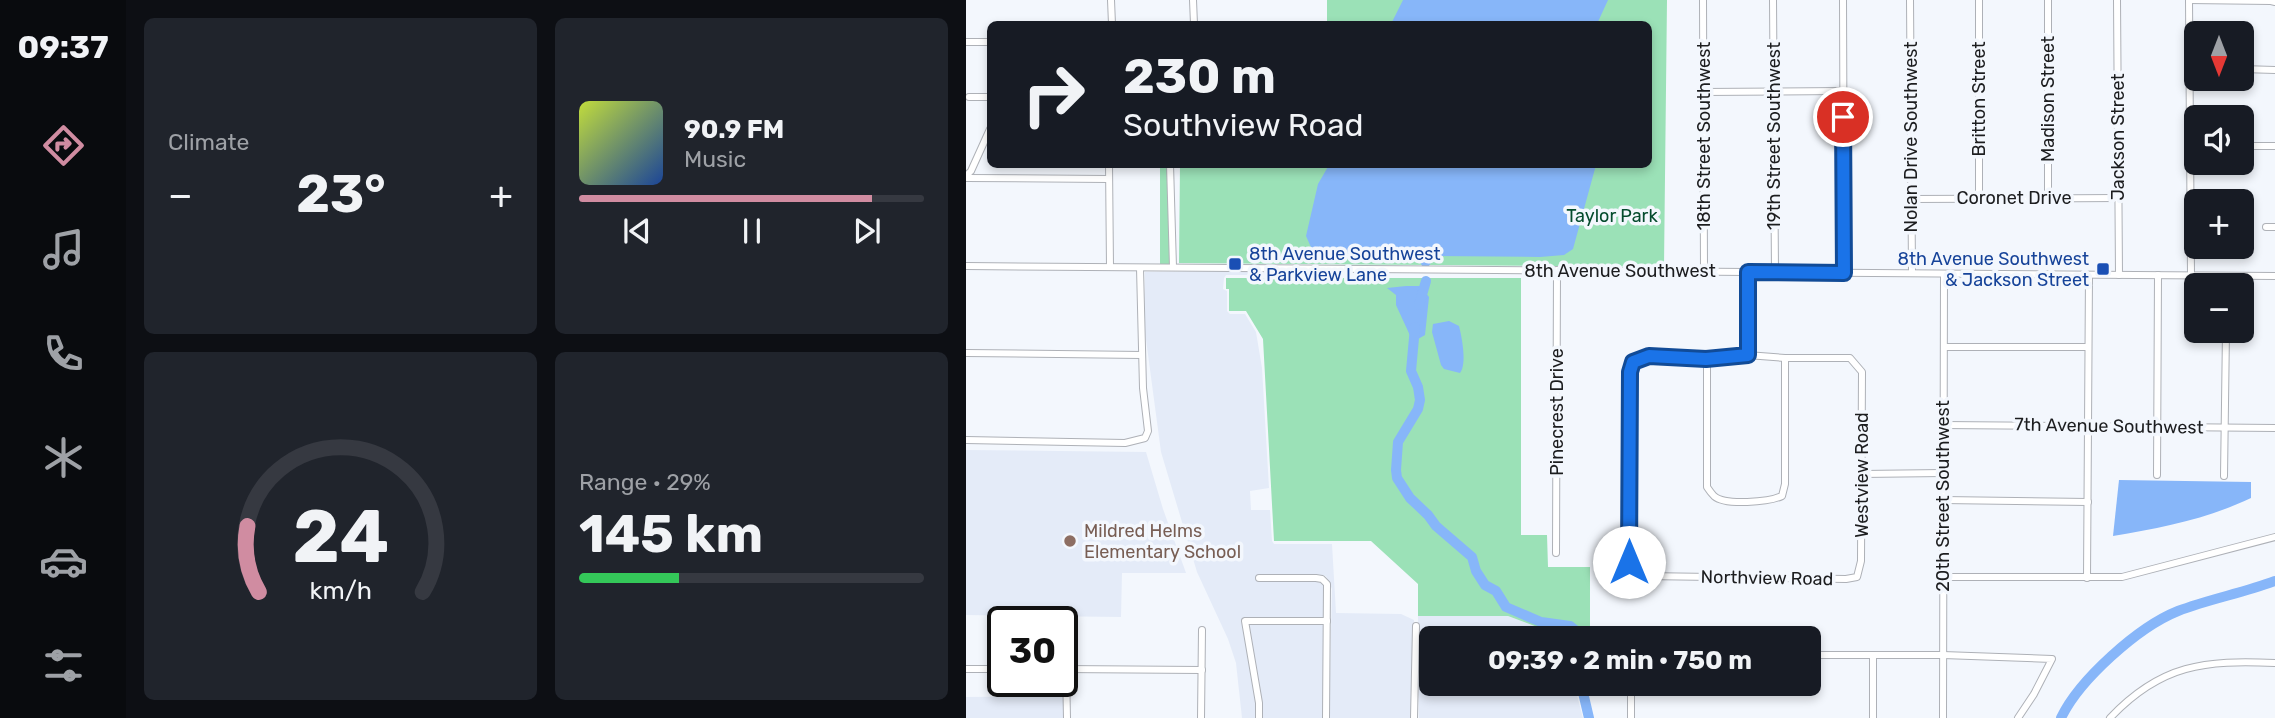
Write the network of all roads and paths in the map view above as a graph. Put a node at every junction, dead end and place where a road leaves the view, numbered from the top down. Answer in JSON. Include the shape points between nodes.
{"nodes":[{"id":1,"x":1111,"y":0,"type":"edge"},
{"id":2,"x":1194,"y":0,"type":"edge"},
{"id":3,"x":1703,"y":0,"type":"edge"},
{"id":4,"x":1773,"y":0,"type":"edge"},
{"id":5,"x":1843,"y":0,"type":"edge"},
{"id":6,"x":1910,"y":0,"type":"edge"},
{"id":7,"x":1979,"y":0,"type":"edge"},
{"id":8,"x":2048,"y":0,"type":"edge"},
{"id":9,"x":2118,"y":0,"type":"edge"},
{"id":10,"x":2189,"y":0,"type":"edge"},
{"id":11,"x":2275,"y":2,"type":"edge"},
{"id":12,"x":1112,"y":21,"type":"edge"},
{"id":13,"x":1194,"y":21,"type":"edge"},
{"id":14,"x":2190,"y":21,"type":"edge"},
{"id":15,"x":966,"y":42,"type":"edge"},
{"id":16,"x":987,"y":42,"type":"edge"},
{"id":17,"x":2254,"y":69,"type":"edge"},
{"id":18,"x":2275,"y":70,"type":"edge"},
{"id":19,"x":1773,"y":91,"type":"junction"},
{"id":20,"x":1843,"y":91,"type":"junction"},
{"id":21,"x":1703,"y":92,"type":"junction"},
{"id":22,"x":969,"y":97,"type":"dead end"},
{"id":23,"x":987,"y":97,"type":"edge"},
{"id":24,"x":987,"y":136,"type":"edge"},
{"id":25,"x":2254,"y":146,"type":"edge"},
{"id":26,"x":2275,"y":146,"type":"edge"},
{"id":27,"x":1109,"y":168,"type":"edge"},
{"id":28,"x":1170,"y":168,"type":"edge"},
{"id":29,"x":2193,"y":175,"type":"edge"},
{"id":30,"x":966,"y":177,"type":"edge"},
{"id":31,"x":1109,"y":179,"type":"junction"},
{"id":32,"x":1979,"y":197,"type":"junction"},
{"id":33,"x":2048,"y":197,"type":"junction"},
{"id":34,"x":2118,"y":198,"type":"junction"},
{"id":35,"x":1910,"y":199,"type":"junction"},
{"id":36,"x":2266,"y":227,"type":"dead end"},
{"id":37,"x":2275,"y":227,"type":"edge"},
{"id":38,"x":966,"y":266,"type":"edge"},
{"id":39,"x":1110,"y":267,"type":"junction"},
{"id":40,"x":1173,"y":267,"type":"junction"},
{"id":41,"x":1140,"y":268,"type":"junction"},
{"id":42,"x":1557,"y":270,"type":"junction"},
{"id":43,"x":1704,"y":271,"type":"junction"},
{"id":44,"x":1748,"y":272,"type":"junction"},
{"id":45,"x":1775,"y":272,"type":"junction"},
{"id":46,"x":1844,"y":273,"type":"junction"},
{"id":47,"x":1912,"y":273,"type":"junction"},
{"id":48,"x":2192,"y":273,"type":"edge"},
{"id":49,"x":1944,"y":274,"type":"junction"},
{"id":50,"x":2089,"y":275,"type":"junction"},
{"id":51,"x":2119,"y":275,"type":"junction"},
{"id":52,"x":2158,"y":275,"type":"junction"},
{"id":53,"x":2184,"y":275,"type":"edge"},
{"id":54,"x":2254,"y":276,"type":"edge"},
{"id":55,"x":2275,"y":276,"type":"edge"},
{"id":56,"x":2226,"y":343,"type":"edge"},
{"id":57,"x":1944,"y":347,"type":"junction"},
{"id":58,"x":2088,"y":347,"type":"junction"},
{"id":59,"x":966,"y":353,"type":"edge"},
{"id":60,"x":1142,"y":355,"type":"junction"},
{"id":61,"x":1748,"y":355,"type":"junction"},
{"id":62,"x":1785,"y":358,"type":"junction"},
{"id":63,"x":1706,"y":359,"type":"junction"},
{"id":64,"x":1943,"y":425,"type":"junction"},
{"id":65,"x":2088,"y":426,"type":"junction"},
{"id":66,"x":2157,"y":426,"type":"junction"},
{"id":67,"x":2225,"y":427,"type":"junction"},
{"id":68,"x":2275,"y":428,"type":"edge"},
{"id":69,"x":966,"y":440,"type":"edge"},
{"id":70,"x":1943,"y":473,"type":"junction"},
{"id":71,"x":1862,"y":474,"type":"junction"},
{"id":72,"x":2157,"y":475,"type":"dead end"},
{"id":73,"x":2224,"y":476,"type":"dead end"},
{"id":74,"x":1943,"y":500,"type":"junction"},
{"id":75,"x":2088,"y":502,"type":"junction"},
{"id":76,"x":2275,"y":537,"type":"edge"},
{"id":77,"x":1556,"y":553,"type":"dead end"},
{"id":78,"x":1857,"y":577,"type":"joint"},
{"id":79,"x":1943,"y":577,"type":"junction"},
{"id":80,"x":1259,"y":578,"type":"dead end"},
{"id":81,"x":2087,"y":578,"type":"junction"},
{"id":82,"x":1327,"y":621,"type":"junction"},
{"id":83,"x":1416,"y":626,"type":"dead end"},
{"id":84,"x":1202,"y":630,"type":"dead end"},
{"id":85,"x":1821,"y":655,"type":"edge"},
{"id":86,"x":1873,"y":655,"type":"junction"},
{"id":87,"x":1943,"y":655,"type":"junction"},
{"id":88,"x":2275,"y":663,"type":"edge"},
{"id":89,"x":966,"y":669,"type":"edge"},
{"id":90,"x":987,"y":669,"type":"edge"},
{"id":91,"x":1078,"y":669,"type":"edge"},
{"id":92,"x":1202,"y":670,"type":"junction"},
{"id":93,"x":1631,"y":696,"type":"edge"},
{"id":94,"x":1065,"y":697,"type":"edge"},
{"id":95,"x":1066,"y":718,"type":"edge"},
{"id":96,"x":1201,"y":718,"type":"edge"},
{"id":97,"x":1259,"y":718,"type":"edge"},
{"id":98,"x":1326,"y":718,"type":"edge"},
{"id":99,"x":1414,"y":718,"type":"edge"},
{"id":100,"x":1630,"y":718,"type":"edge"},
{"id":101,"x":1873,"y":718,"type":"edge"},
{"id":102,"x":1943,"y":718,"type":"edge"},
{"id":103,"x":2018,"y":718,"type":"edge"},
{"id":104,"x":2110,"y":718,"type":"edge"}],
"edges":[{"from":1,"to":12,"type":"street"},
{"from":2,"to":13,"type":"street"},
{"from":3,"to":21,"type":"street","name":"18th Street Southwest"},
{"from":4,"to":19,"type":"street","name":"19th Street Southwest"},
{"from":5,"to":20,"type":"street"},
{"from":6,"to":35,"type":"street","name":"Nolan Drive Southwest"},
{"from":7,"to":32,"type":"street","name":"Britton Street"},
{"from":8,"to":33,"type":"street","name":"Madison Street"},
{"from":9,"to":34,"type":"street","name":"Jackson Street"},
{"from":10,"to":11,"type":"street"},
{"from":10,"to":14,"type":"street"},
{"from":15,"to":16,"type":"street"},
{"from":17,"to":18,"type":"street"},
{"from":19,"to":20,"type":"street"},
{"from":19,"to":21,"type":"street"},
{"from":19,"to":45,"type":"street","name":"19th Street Southwest"},
{"from":20,"to":46,"type":"street"},
{"from":21,"to":43,"type":"street","name":"18th Street Southwest"},
{"from":22,"to":23,"type":"street"},
{"from":24,"to":30,"type":"street"},
{"from":25,"to":26,"type":"street"},
{"from":27,"to":31,"type":"street"},
{"from":28,"to":40,"type":"street"},
{"from":29,"to":48,"type":"street"},
{"from":30,"to":31,"type":"street"},
{"from":31,"to":39,"type":"street"},
{"from":32,"to":33,"type":"street","name":"Coronet Drive"},
{"from":32,"to":35,"type":"street","name":"Coronet Drive"},
{"from":33,"to":34,"type":"street","name":"Coronet Drive"},
{"from":34,"to":51,"type":"street","name":"Jackson Street"},
{"from":35,"to":47,"type":"street","name":"Nolan Drive Southwest"},
{"from":36,"to":37,"type":"street"},
{"from":38,"to":39,"type":"street","name":"8th Avenue Southwest"},
{"from":39,"to":41,"type":"street","name":"8th Avenue Southwest"},
{"from":40,"to":41,"type":"street","name":"8th Avenue Southwest"},
{"from":40,"to":42,"type":"street","name":"8th Avenue Southwest"},
{"from":41,"to":60,"type":"street"},
{"from":42,"to":43,"type":"street","name":"8th Avenue Southwest"},
{"from":42,"to":77,"type":"street","name":"Pinecrest Drive"},
{"from":43,"to":44,"type":"street","name":"8th Avenue Southwest"},
{"from":44,"to":45,"type":"street","name":"8th Avenue Southwest"},
{"from":44,"to":61,"type":"street"},
{"from":45,"to":46,"type":"street","name":"8th Avenue Southwest"},
{"from":46,"to":47,"type":"street","name":"8th Avenue Southwest"},
{"from":47,"to":49,"type":"street","name":"8th Avenue Southwest"},
{"from":49,"to":50,"type":"street","name":"8th Avenue Southwest"},
{"from":49,"to":57,"type":"street","name":"20th Street Southwest"},
{"from":50,"to":51,"type":"street","name":"8th Avenue Southwest"},
{"from":50,"to":58,"type":"street"},
{"from":51,"to":52,"type":"street","name":"8th Avenue Southwest"},
{"from":52,"to":53,"type":"street","name":"8th Avenue Southwest"},
{"from":52,"to":66,"type":"street"},
{"from":54,"to":55,"type":"street","name":"8th Avenue Southwest"},
{"from":56,"to":67,"type":"street"},
{"from":57,"to":58,"type":"street"},
{"from":57,"to":64,"type":"street","name":"20th Street Southwest"},
{"from":58,"to":65,"type":"street"},
{"from":59,"to":60,"type":"street"},
{"from":60,"to":69,"type":"street","via":[[1149,431],[1145,438],[1125,443]]},
{"from":61,"to":62,"type":"street"},
{"from":61,"to":63,"type":"street"},
{"from":62,"to":63,"type":"street","via":[[1782,496],[1723,501],[1707,486]]},
{"from":62,"to":71,"type":"street","name":"Westview Road","via":[[1850,358],[1861,372]]},
{"from":63,"to":78,"type":"street","name":"Northview Road","via":[[1649,356],[1633,362],[1629,562],[1636,574]]},
{"from":64,"to":65,"type":"street","name":"7th Avenue Southwest"},
{"from":64,"to":70,"type":"street","name":"20th Street Southwest"},
{"from":65,"to":66,"type":"street","name":"7th Avenue Southwest"},
{"from":65,"to":75,"type":"street"},
{"from":66,"to":67,"type":"street","name":"7th Avenue Southwest"},
{"from":66,"to":72,"type":"street"},
{"from":67,"to":68,"type":"street","name":"7th Avenue Southwest"},
{"from":67,"to":73,"type":"street"},
{"from":70,"to":71,"type":"street"},
{"from":70,"to":74,"type":"street","name":"20th Street Southwest"},
{"from":71,"to":78,"type":"street","name":"Westview Road"},
{"from":74,"to":75,"type":"street"},
{"from":74,"to":79,"type":"street","name":"20th Street Southwest"},
{"from":75,"to":81,"type":"street"},
{"from":76,"to":81,"type":"street","via":[[2122,578]]},
{"from":79,"to":81,"type":"street"},
{"from":79,"to":87,"type":"street","name":"20th Street Southwest"},
{"from":80,"to":82,"type":"street","via":[[1325,580]]},
{"from":82,"to":97,"type":"street","via":[[1245,621]]},
{"from":82,"to":98,"type":"street"},
{"from":83,"to":99,"type":"street"},
{"from":84,"to":92,"type":"street"},
{"from":85,"to":86,"type":"street"},
{"from":86,"to":87,"type":"street"},
{"from":86,"to":101,"type":"street"},
{"from":87,"to":102,"type":"street","name":"20th Street Southwest"},
{"from":87,"to":103,"type":"street","via":[[2052,659]]},
{"from":88,"to":104,"type":"street","via":[[2214,662],[2182,669],[2148,686]]},
{"from":89,"to":90,"type":"street"},
{"from":91,"to":92,"type":"street"},
{"from":92,"to":96,"type":"street"},
{"from":93,"to":100,"type":"street"},
{"from":94,"to":95,"type":"street"}]}
